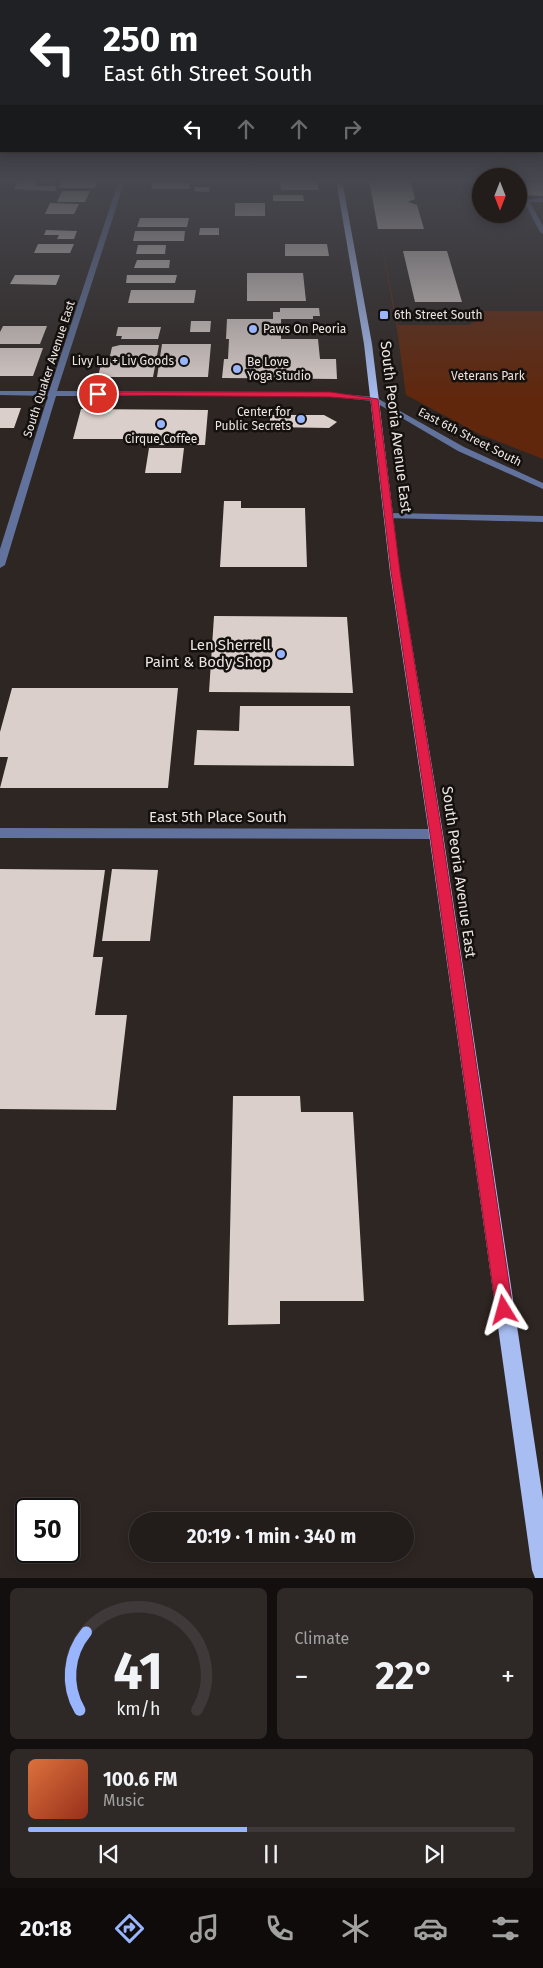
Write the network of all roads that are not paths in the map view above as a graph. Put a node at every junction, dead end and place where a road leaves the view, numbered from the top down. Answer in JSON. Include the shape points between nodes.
{"nodes":[{"id":1,"x":98,"y":254,"type":"edge"},
{"id":2,"x":351,"y":254,"type":"edge"},
{"id":3,"x":0,"y":393,"type":"edge"},
{"id":4,"x":52,"y":394,"type":"junction"},
{"id":5,"x":375,"y":399,"type":"junction"},
{"id":6,"x":543,"y":486,"type":"edge"},
{"id":7,"x":389,"y":516,"type":"junction"},
{"id":8,"x":543,"y":519,"type":"edge"},
{"id":9,"x":0,"y":565,"type":"edge"},
{"id":10,"x":0,"y":832,"type":"edge"},
{"id":11,"x":436,"y":834,"type":"junction"},
{"id":12,"x":543,"y":1570,"type":"edge"}],
"edges":[{"from":1,"to":4,"type":"street","name":"South Quaker Avenue East"},
{"from":2,"to":5,"type":"main road","name":"South Peoria Avenue East"},
{"from":3,"to":4,"type":"street","name":"East 6th Street South"},
{"from":4,"to":5,"type":"street","name":"East 6th Street South","via":[[330,394]]},
{"from":4,"to":9,"type":"street","name":"South Quaker Avenue East"},
{"from":5,"to":6,"type":"street","name":"East 6th Street South","via":[[461,449]]},
{"from":5,"to":7,"type":"main road","name":"South Peoria Avenue East"},
{"from":7,"to":8,"type":"street"},
{"from":7,"to":11,"type":"main road","name":"South Peoria Avenue East"},
{"from":10,"to":11,"type":"street","name":"East 5th Place South"},
{"from":11,"to":12,"type":"main road","name":"South Peoria Avenue East"}]}
